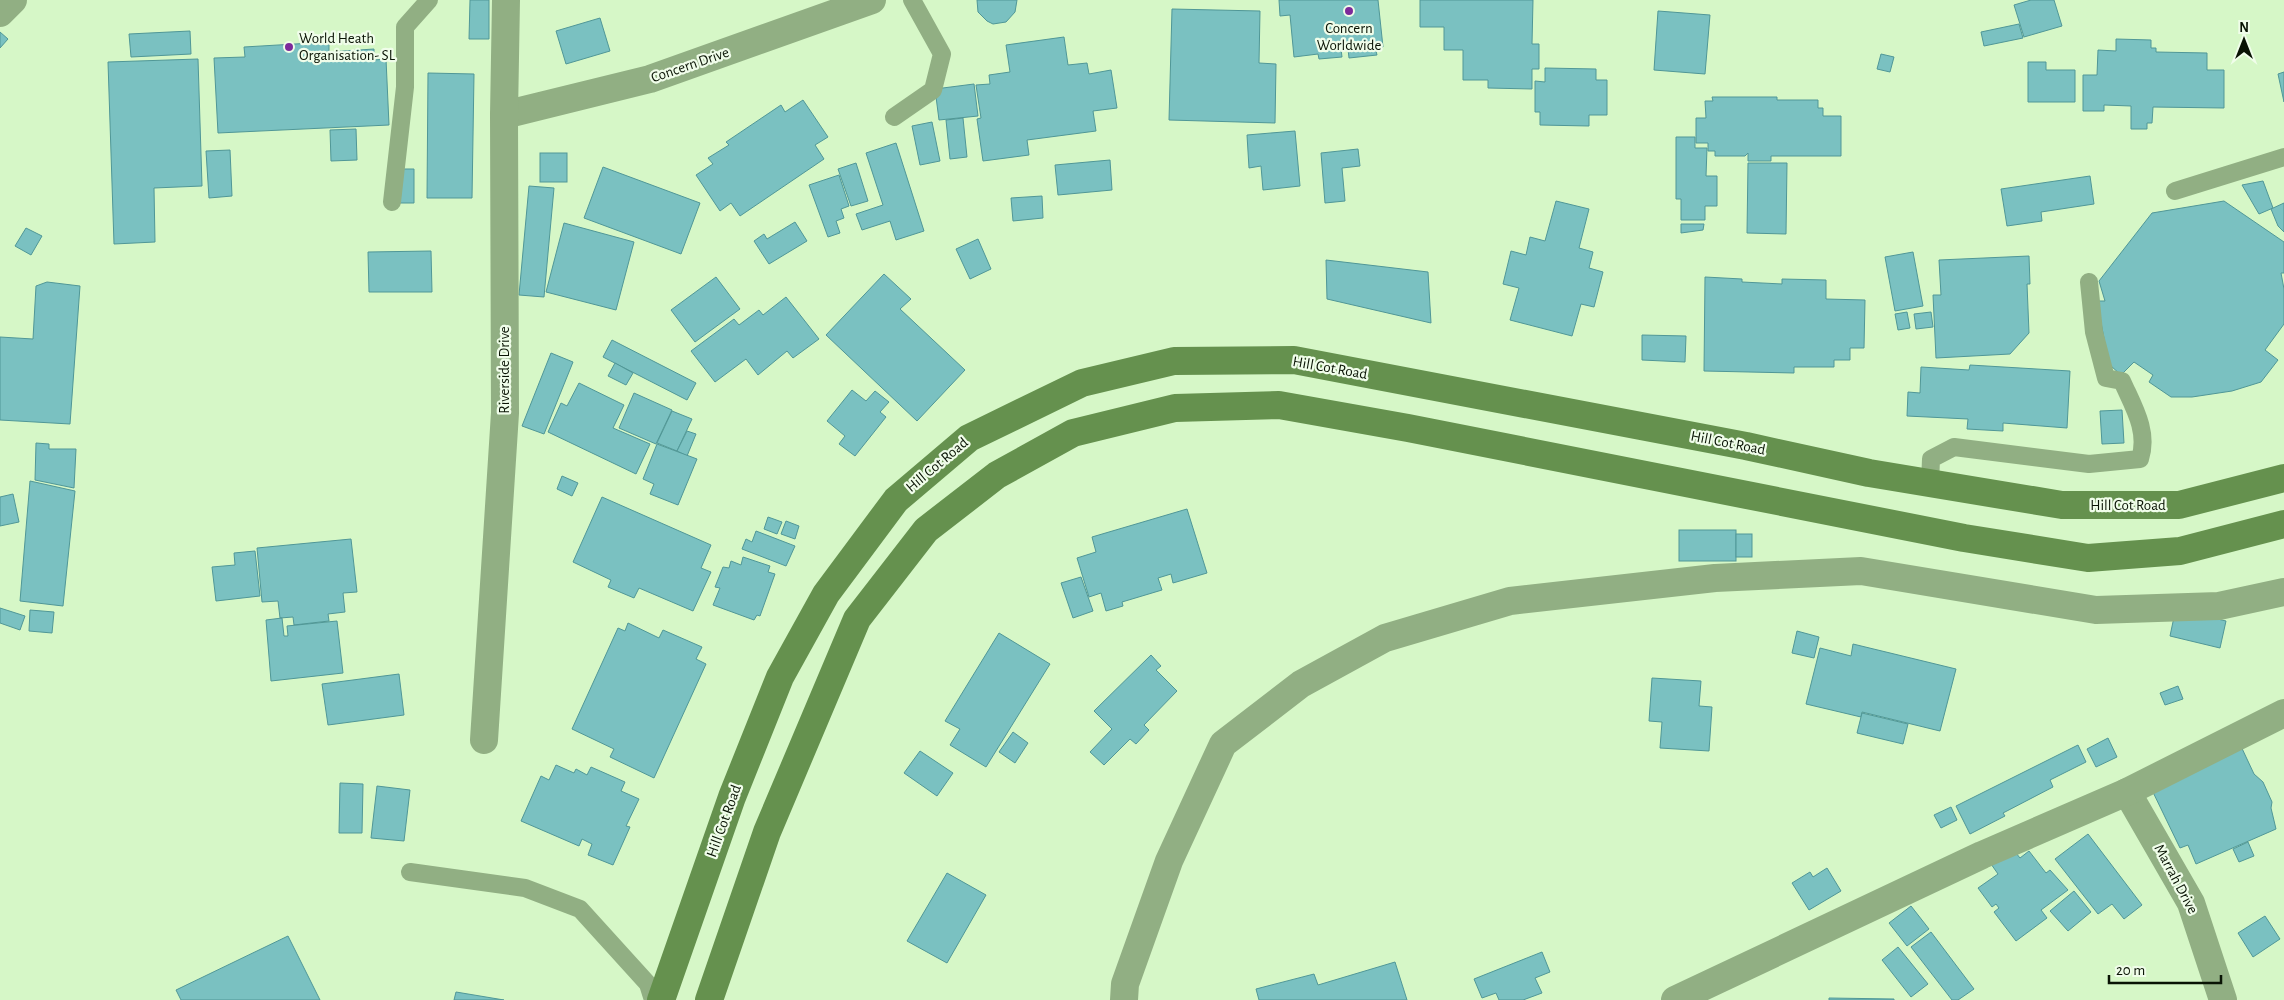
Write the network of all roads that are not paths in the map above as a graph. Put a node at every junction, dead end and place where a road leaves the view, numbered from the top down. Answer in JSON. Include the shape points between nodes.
{"nodes":[{"id":1,"x":13,"y":0,"type":"edge"},
{"id":2,"x":429,"y":0,"type":"edge"},
{"id":3,"x":506,"y":0,"type":"edge"},
{"id":4,"x":872,"y":0,"type":"edge"},
{"id":5,"x":912,"y":0,"type":"edge"},
{"id":6,"x":0,"y":13,"type":"edge"},
{"id":7,"x":504,"y":115,"type":"junction"},
{"id":8,"x":894,"y":117,"type":"dead end"},
{"id":9,"x":2284,"y":157,"type":"edge"},
{"id":10,"x":2175,"y":191,"type":"dead end"},
{"id":11,"x":392,"y":202,"type":"dead end"},
{"id":12,"x":2089,"y":282,"type":"dead end"},
{"id":13,"x":2284,"y":478,"type":"edge"},
{"id":14,"x":1930,"y":484,"type":"junction"},
{"id":15,"x":2284,"y":524,"type":"edge"},
{"id":16,"x":2284,"y":592,"type":"edge"},
{"id":17,"x":2284,"y":713,"type":"edge"},
{"id":18,"x":484,"y":740,"type":"dead end"},
{"id":19,"x":2127,"y":792,"type":"junction"},
{"id":20,"x":410,"y":872,"type":"dead end"},
{"id":21,"x":653,"y":1000,"type":"edge"},
{"id":22,"x":661,"y":1000,"type":"edge"},
{"id":23,"x":709,"y":1000,"type":"edge"},
{"id":24,"x":1124,"y":1000,"type":"edge"},
{"id":25,"x":1675,"y":1000,"type":"edge"},
{"id":26,"x":2223,"y":1000,"type":"edge"}],
"edges":[{"from":1,"to":6,"type":"street"},
{"from":2,"to":11,"type":"lane","via":[[406,27],[406,87]]},
{"from":3,"to":7,"type":"street","name":"Riverside Drive"},
{"from":4,"to":7,"type":"street","name":"Concern Drive","via":[[650,79]]},
{"from":5,"to":8,"type":"lane","via":[[942,54],[933,90]]},
{"from":7,"to":18,"type":"street","name":"Riverside Drive","via":[[505,413]]},
{"from":9,"to":10,"type":"lane"},
{"from":12,"to":14,"type":"lane","via":[[2094,332],[2106,378],[2122,381],[2143,431],[2145,445],[2140,459],[2089,464],[1954,447],[1931,459]]},
{"from":13,"to":14,"type":"main road","name":"Hill Cot Road","via":[[2179,505],[2062,505]]},
{"from":14,"to":22,"type":"main road","name":"Hill Cot Road","via":[[1294,360],[1174,361],[1082,383],[969,438],[896,500],[826,594],[780,677],[732,797]]},
{"from":15,"to":23,"type":"main road","via":[[2180,551],[2088,558],[1964,538],[1278,404],[1175,408],[1072,433],[998,475],[926,530],[857,619],[767,832]]},
{"from":16,"to":24,"type":"street","via":[[2219,606],[2096,610],[1861,571],[1715,578],[1510,601],[1385,638],[1301,684],[1223,744],[1169,861],[1125,984]]},
{"from":17,"to":19,"type":"street"},
{"from":19,"to":25,"type":"street","via":[[1982,855]]},
{"from":19,"to":26,"type":"street","name":"Marrah Drive","via":[[2191,902]]},
{"from":20,"to":21,"type":"lane","via":[[525,888],[580,909],[648,984]]}]}
